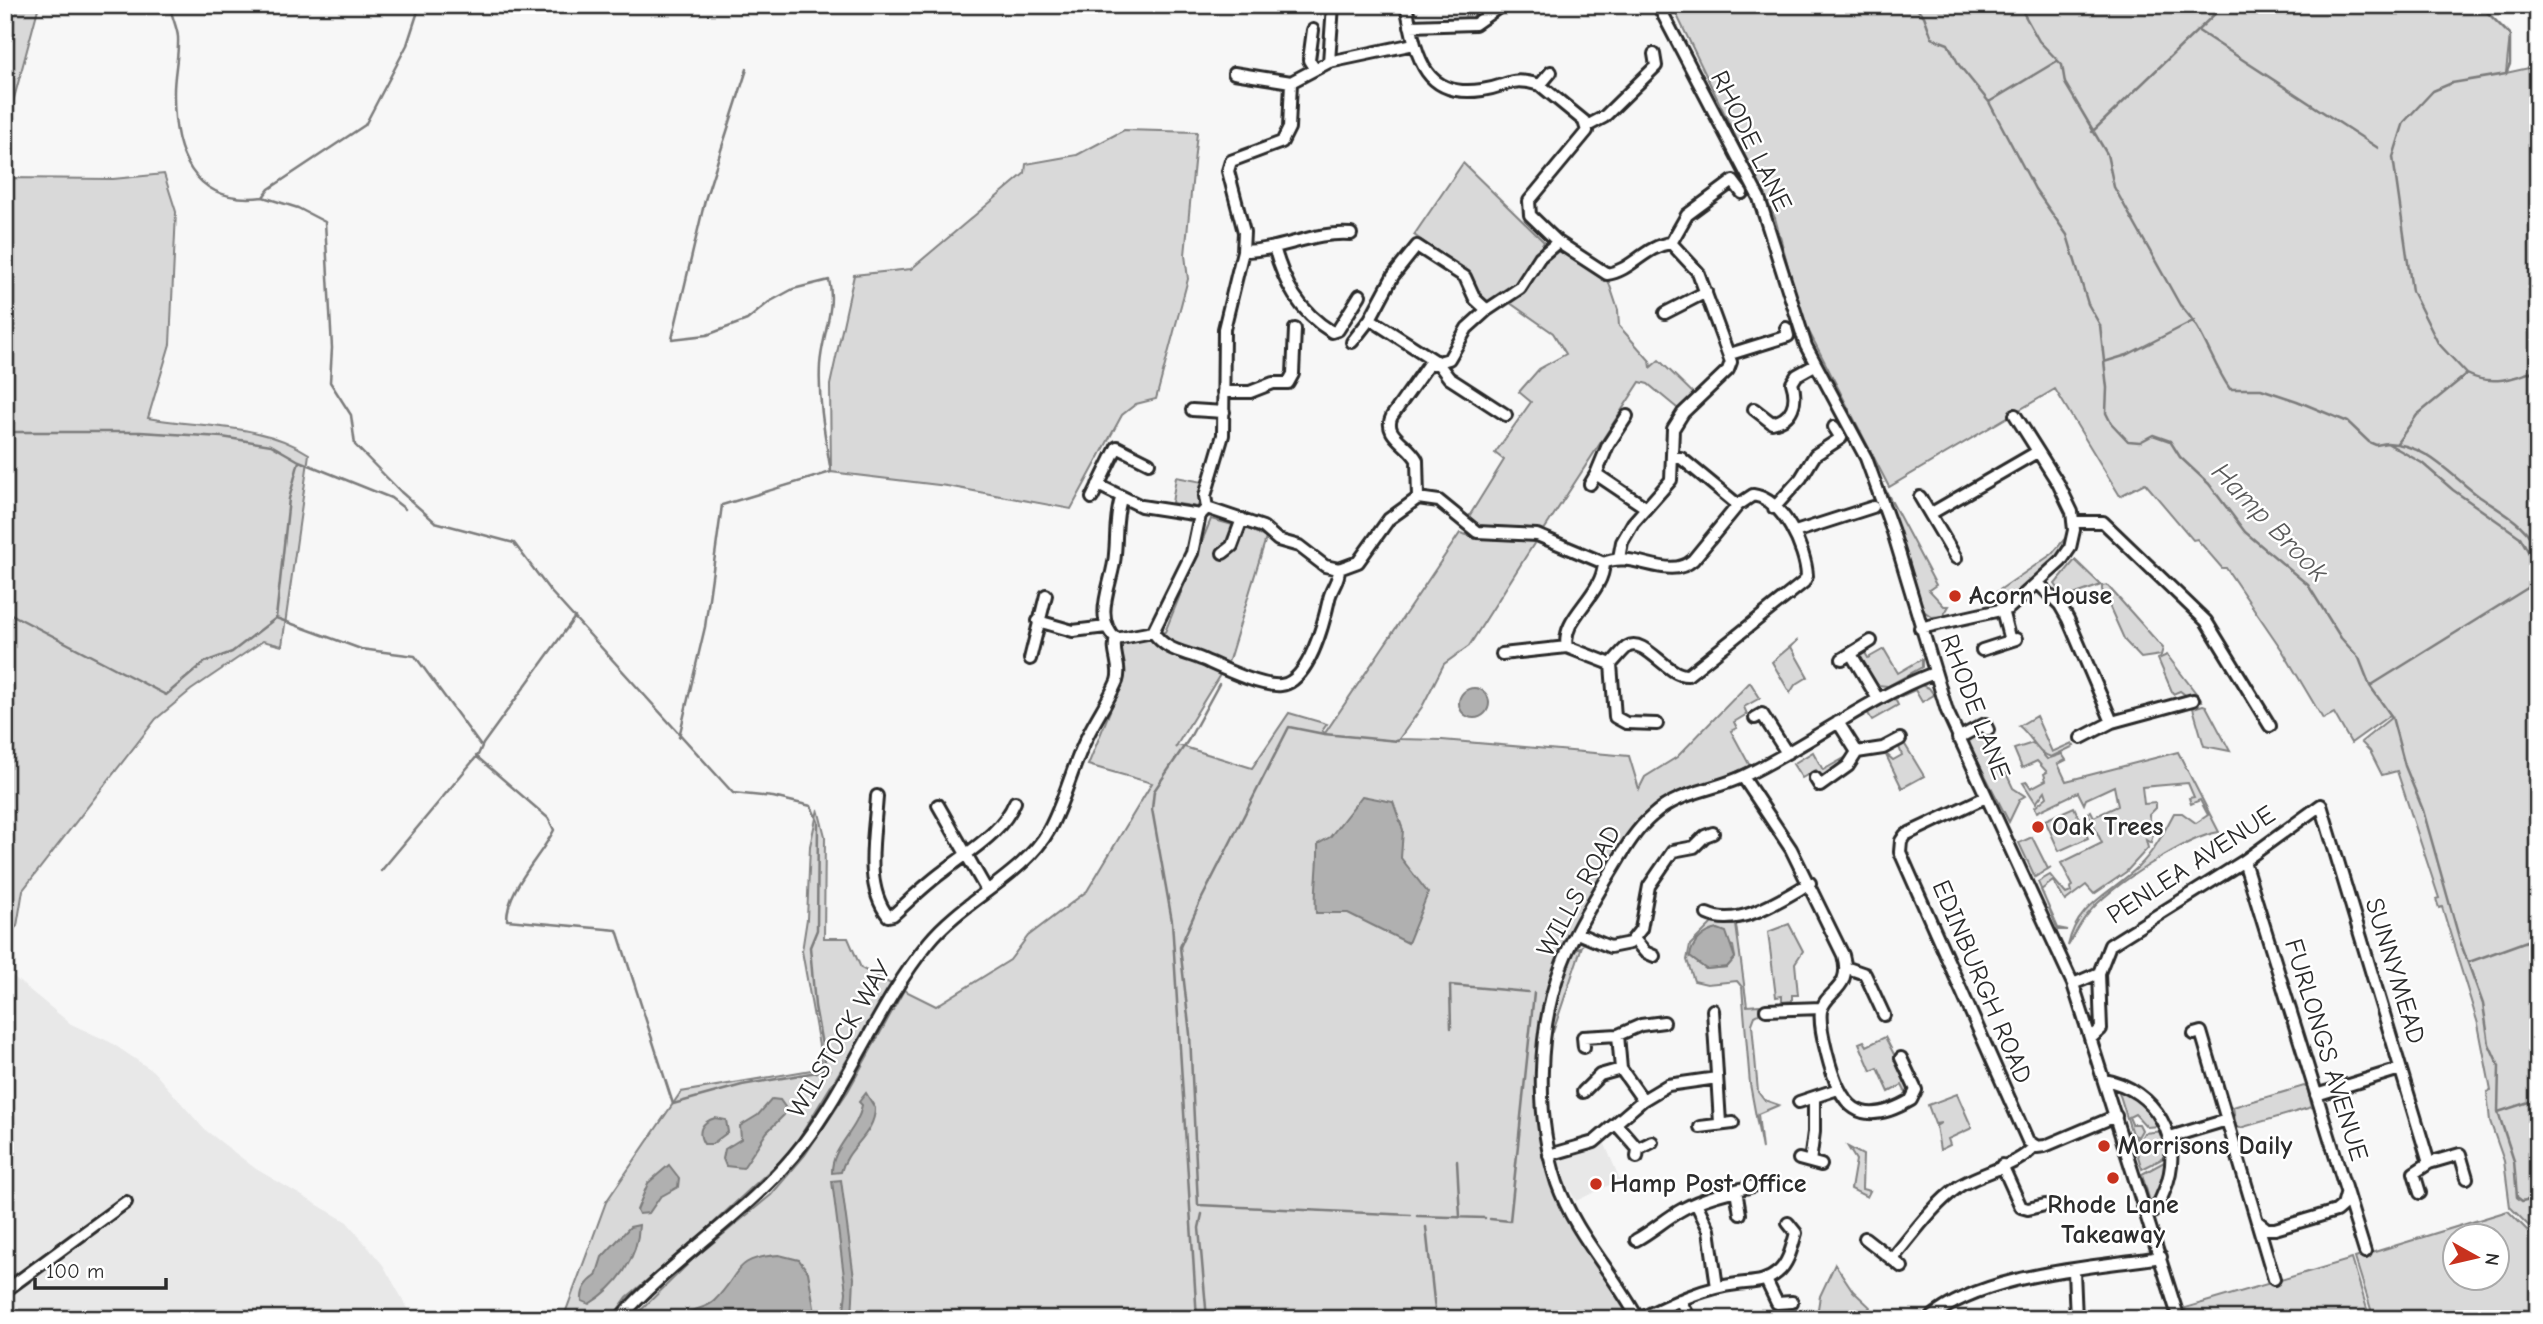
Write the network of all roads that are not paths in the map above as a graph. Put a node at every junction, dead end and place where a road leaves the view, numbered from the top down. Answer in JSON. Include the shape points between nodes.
{"nodes":[{"id":1,"x":1334,"y":5,"type":"edge"},
{"id":2,"x":1406,"y":5,"type":"edge"},
{"id":3,"x":1502,"y":5,"type":"edge"},
{"id":4,"x":1658,"y":5,"type":"edge"},
{"id":5,"x":1410,"y":26,"type":"junction"},
{"id":6,"x":1313,"y":30,"type":"dead end"},
{"id":7,"x":1414,"y":44,"type":"junction"},
{"id":8,"x":1654,"y":54,"type":"dead end"},
{"id":9,"x":1329,"y":62,"type":"junction"},
{"id":10,"x":1314,"y":68,"type":"junction"},
{"id":11,"x":1234,"y":72,"type":"dead end"},
{"id":12,"x":1551,"y":72,"type":"dead end"},
{"id":13,"x":1291,"y":82,"type":"junction"},
{"id":14,"x":1540,"y":85,"type":"junction"},
{"id":15,"x":1587,"y":126,"type":"junction"},
{"id":16,"x":1742,"y":193,"type":"dead end"},
{"id":17,"x":1351,"y":234,"type":"dead end"},
{"id":18,"x":1558,"y":242,"type":"junction"},
{"id":19,"x":1671,"y":243,"type":"junction"},
{"id":20,"x":1274,"y":247,"type":"junction"},
{"id":21,"x":1243,"y":251,"type":"junction"},
{"id":22,"x":1706,"y":292,"type":"junction"},
{"id":23,"x":1360,"y":295,"type":"dead end"},
{"id":24,"x":1487,"y":310,"type":"junction"},
{"id":25,"x":1664,"y":313,"type":"dead end"},
{"id":26,"x":1370,"y":319,"type":"junction"},
{"id":27,"x":1786,"y":328,"type":"dead end"},
{"id":28,"x":1294,"y":329,"type":"dead end"},
{"id":29,"x":1352,"y":342,"type":"dead end"},
{"id":30,"x":1730,"y":354,"type":"junction"},
{"id":31,"x":1437,"y":362,"type":"junction"},
{"id":32,"x":1815,"y":365,"type":"junction"},
{"id":33,"x":1223,"y":392,"type":"junction"},
{"id":34,"x":1754,"y":409,"type":"dead end"},
{"id":35,"x":1192,"y":410,"type":"dead end"},
{"id":36,"x":1224,"y":412,"type":"junction"},
{"id":37,"x":1506,"y":415,"type":"dead end"},
{"id":38,"x":2015,"y":415,"type":"dead end"},
{"id":39,"x":1627,"y":416,"type":"dead end"},
{"id":40,"x":1834,"y":427,"type":"dead end"},
{"id":41,"x":2037,"y":452,"type":"junction"},
{"id":42,"x":1673,"y":458,"type":"junction"},
{"id":43,"x":1149,"y":463,"type":"dead end"},
{"id":44,"x":1098,"y":485,"type":"junction"},
{"id":45,"x":1920,"y":496,"type":"dead end"},
{"id":46,"x":1092,"y":498,"type":"dead end"},
{"id":47,"x":1418,"y":498,"type":"junction"},
{"id":48,"x":1121,"y":499,"type":"junction"},
{"id":49,"x":1738,"y":505,"type":"junction"},
{"id":50,"x":1645,"y":507,"type":"junction"},
{"id":51,"x":1774,"y":508,"type":"junction"},
{"id":52,"x":1873,"y":508,"type":"dead end"},
{"id":53,"x":1203,"y":512,"type":"junction"},
{"id":54,"x":1930,"y":514,"type":"junction"},
{"id":55,"x":1242,"y":519,"type":"junction"},
{"id":56,"x":2073,"y":522,"type":"junction"},
{"id":57,"x":1795,"y":531,"type":"junction"},
{"id":58,"x":1223,"y":554,"type":"dead end"},
{"id":59,"x":1619,"y":558,"type":"junction"},
{"id":60,"x":1956,"y":558,"type":"dead end"},
{"id":61,"x":1604,"y":563,"type":"junction"},
{"id":62,"x":1339,"y":569,"type":"junction"},
{"id":63,"x":2038,"y":583,"type":"junction"},
{"id":64,"x":1046,"y":595,"type":"dead end"},
{"id":65,"x":2002,"y":610,"type":"junction"},
{"id":66,"x":1038,"y":621,"type":"junction"},
{"id":67,"x":1106,"y":627,"type":"junction"},
{"id":68,"x":1920,"y":628,"type":"junction"},
{"id":69,"x":1153,"y":632,"type":"junction"},
{"id":70,"x":1116,"y":639,"type":"junction"},
{"id":71,"x":1871,"y":641,"type":"dead end"},
{"id":72,"x":1567,"y":648,"type":"junction"},
{"id":73,"x":1982,"y":650,"type":"dead end"},
{"id":74,"x":1502,"y":654,"type":"dead end"},
{"id":75,"x":1030,"y":659,"type":"dead end"},
{"id":76,"x":1611,"y":664,"type":"junction"},
{"id":77,"x":1934,"y":673,"type":"junction"},
{"id":78,"x":1878,"y":699,"type":"junction"},
{"id":79,"x":2193,"y":700,"type":"dead end"},
{"id":80,"x":1755,"y":718,"type":"dead end"},
{"id":81,"x":1838,"y":722,"type":"junction"},
{"id":82,"x":2112,"y":722,"type":"junction"},
{"id":83,"x":1657,"y":724,"type":"dead end"},
{"id":84,"x":2270,"y":726,"type":"dead end"},
{"id":85,"x":1988,"y":730,"type":"dead end"},
{"id":86,"x":1958,"y":738,"type":"junction"},
{"id":87,"x":2081,"y":738,"type":"dead end"},
{"id":88,"x":1900,"y":739,"type":"dead end"},
{"id":89,"x":1857,"y":752,"type":"junction"},
{"id":90,"x":1787,"y":753,"type":"junction"},
{"id":91,"x":1743,"y":777,"type":"junction"},
{"id":92,"x":1815,"y":778,"type":"dead end"},
{"id":93,"x":877,"y":796,"type":"dead end"},
{"id":94,"x":1986,"y":797,"type":"junction"},
{"id":95,"x":1015,"y":802,"type":"dead end"},
{"id":96,"x":939,"y":805,"type":"dead end"},
{"id":97,"x":2322,"y":805,"type":"joint"},
{"id":98,"x":1704,"y":833,"type":"dead end"},
{"id":99,"x":965,"y":857,"type":"junction"},
{"id":100,"x":2244,"y":861,"type":"junction"},
{"id":101,"x":1810,"y":883,"type":"junction"},
{"id":102,"x":986,"y":889,"type":"junction"},
{"id":103,"x":1707,"y":914,"type":"dead end"},
{"id":104,"x":1577,"y":933,"type":"junction"},
{"id":105,"x":1634,"y":939,"type":"junction"},
{"id":106,"x":1654,"y":956,"type":"dead end"},
{"id":107,"x":1845,"y":967,"type":"junction"},
{"id":108,"x":2099,"y":973,"type":"junction"},
{"id":109,"x":2073,"y":984,"type":"junction"},
{"id":110,"x":1822,"y":1008,"type":"junction"},
{"id":111,"x":1766,"y":1010,"type":"dead end"},
{"id":112,"x":1884,"y":1014,"type":"dead end"},
{"id":113,"x":1710,"y":1017,"type":"dead end"},
{"id":114,"x":1664,"y":1022,"type":"dead end"},
{"id":115,"x":2194,"y":1034,"type":"dead end"},
{"id":116,"x":1618,"y":1035,"type":"junction"},
{"id":117,"x":2091,"y":1038,"type":"junction"},
{"id":118,"x":1580,"y":1040,"type":"dead end"},
{"id":119,"x":1901,"y":1058,"type":"dead end"},
{"id":120,"x":1621,"y":1069,"type":"junction"},
{"id":121,"x":2400,"y":1069,"type":"junction"},
{"id":122,"x":1717,"y":1078,"type":"junction"},
{"id":123,"x":2104,"y":1080,"type":"junction"},
{"id":124,"x":1838,"y":1089,"type":"junction"},
{"id":125,"x":1582,"y":1094,"type":"dead end"},
{"id":126,"x":2316,"y":1095,"type":"junction"},
{"id":127,"x":1814,"y":1099,"type":"junction"},
{"id":128,"x":1643,"y":1100,"type":"junction"},
{"id":129,"x":1799,"y":1101,"type":"dead end"},
{"id":130,"x":2116,"y":1116,"type":"junction"},
{"id":131,"x":2227,"y":1120,"type":"junction"},
{"id":132,"x":1720,"y":1123,"type":"junction"},
{"id":133,"x":1733,"y":1123,"type":"dead end"},
{"id":134,"x":1616,"y":1124,"type":"junction"},
{"id":135,"x":1700,"y":1127,"type":"dead end"},
{"id":136,"x":2170,"y":1137,"type":"junction"},
{"id":137,"x":1652,"y":1142,"type":"dead end"},
{"id":138,"x":2034,"y":1146,"type":"junction"},
{"id":139,"x":1549,"y":1156,"type":"junction"},
{"id":140,"x":1810,"y":1162,"type":"dead end"},
{"id":141,"x":2429,"y":1163,"type":"junction"},
{"id":142,"x":2002,"y":1165,"type":"junction"},
{"id":143,"x":2467,"y":1178,"type":"dead end"},
{"id":144,"x":1753,"y":1186,"type":"dead end"},
{"id":145,"x":1736,"y":1190,"type":"junction"},
{"id":146,"x":2420,"y":1193,"type":"dead end"},
{"id":147,"x":2346,"y":1194,"type":"junction"},
{"id":148,"x":126,"y":1202,"type":"dead end"},
{"id":149,"x":1696,"y":1203,"type":"junction"},
{"id":150,"x":2045,"y":1205,"type":"dead end"},
{"id":151,"x":1740,"y":1213,"type":"dead end"},
{"id":152,"x":2147,"y":1216,"type":"junction"},
{"id":153,"x":2258,"y":1222,"type":"junction"},
{"id":154,"x":1788,"y":1223,"type":"dead end"},
{"id":155,"x":1808,"y":1229,"type":"dead end"},
{"id":156,"x":1796,"y":1233,"type":"junction"},
{"id":157,"x":1865,"y":1238,"type":"dead end"},
{"id":158,"x":1636,"y":1240,"type":"dead end"},
{"id":159,"x":2365,"y":1252,"type":"dead end"},
{"id":160,"x":2161,"y":1257,"type":"junction"},
{"id":161,"x":1892,"y":1259,"type":"junction"},
{"id":162,"x":1902,"y":1267,"type":"dead end"},
{"id":163,"x":2074,"y":1271,"type":"junction"},
{"id":164,"x":2274,"y":1279,"type":"dead end"},
{"id":165,"x":1766,"y":1280,"type":"junction"},
{"id":166,"x":1717,"y":1287,"type":"junction"},
{"id":167,"x":5,"y":1291,"type":"edge"},
{"id":168,"x":1680,"y":1300,"type":"junction"},
{"id":169,"x":1792,"y":1302,"type":"dead end"},
{"id":170,"x":618,"y":1319,"type":"edge"},
{"id":171,"x":1638,"y":1319,"type":"edge"},
{"id":172,"x":1690,"y":1319,"type":"edge"},
{"id":173,"x":1928,"y":1319,"type":"edge"},
{"id":174,"x":2076,"y":1319,"type":"edge"},
{"id":175,"x":2179,"y":1319,"type":"edge"}],
"edges":[{"from":1,"to":9,"type":"street"},
{"from":2,"to":5,"type":"street"},
{"from":3,"to":5,"type":"street","via":[[1475,24]]},
{"from":4,"to":32,"type":"street","name":"RHODE LANE","via":[[1759,198]]},
{"from":5,"to":7,"type":"street"},
{"from":6,"to":10,"type":"street","via":[[1308,60]]},
{"from":7,"to":9,"type":"street"},
{"from":7,"to":14,"type":"street","via":[[1422,67],[1444,87],[1484,90],[1519,79]]},
{"from":8,"to":15,"type":"street","via":[[1656,66],[1604,117]]},
{"from":9,"to":10,"type":"street"},
{"from":10,"to":13,"type":"street"},
{"from":11,"to":13,"type":"street"},
{"from":12,"to":14,"type":"street"},
{"from":13,"to":21,"type":"street","via":[[1287,135],[1282,142],[1238,156],[1228,171],[1244,232]]},
{"from":14,"to":15,"type":"street"},
{"from":15,"to":18,"type":"street","via":[[1581,142],[1528,206],[1530,215]]},
{"from":16,"to":19,"type":"street","via":[[1733,181],[1696,207]]},
{"from":17,"to":20,"type":"street","via":[[1318,234]]},
{"from":18,"to":19,"type":"street","via":[[1607,274],[1649,249]]},
{"from":18,"to":24,"type":"street","via":[[1540,257],[1520,288]]},
{"from":19,"to":22,"type":"street","via":[[1694,266]]},
{"from":20,"to":21,"type":"street"},
{"from":20,"to":23,"type":"street","via":[[1283,279],[1297,302],[1332,332],[1338,330]]},
{"from":21,"to":33,"type":"street","via":[[1224,329]]},
{"from":22,"to":25,"type":"street"},
{"from":22,"to":30,"type":"street"},
{"from":24,"to":26,"type":"street","via":[[1475,299],[1465,277],[1417,246],[1393,276]]},
{"from":24,"to":31,"type":"street","via":[[1467,328],[1449,359]]},
{"from":26,"to":29,"type":"street"},
{"from":26,"to":31,"type":"street"},
{"from":27,"to":30,"type":"street","via":[[1788,336]]},
{"from":28,"to":33,"type":"street","via":[[1293,374],[1288,383],[1250,392]]},
{"from":30,"to":42,"type":"street","via":[[1728,370],[1683,413],[1673,429]]},
{"from":31,"to":37,"type":"street","via":[[1449,379]]},
{"from":31,"to":47,"type":"street","via":[[1428,365],[1415,381],[1389,422],[1391,432],[1417,460]]},
{"from":32,"to":34,"type":"street","via":[[1797,374],[1792,383],[1793,409],[1782,422],[1772,424]]},
{"from":32,"to":68,"type":"street","name":"RHODE LANE","via":[[1866,458]]},
{"from":33,"to":36,"type":"street"},
{"from":35,"to":36,"type":"street"},
{"from":36,"to":53,"type":"street","via":[[1222,445]]},
{"from":38,"to":41,"type":"street"},
{"from":39,"to":50,"type":"street","via":[[1593,479]]},
{"from":40,"to":51,"type":"street","via":[[1840,438],[1815,455]]},
{"from":41,"to":54,"type":"street"},
{"from":41,"to":56,"type":"street","via":[[2058,483]]},
{"from":42,"to":49,"type":"street","via":[[1681,458]]},
{"from":42,"to":50,"type":"street","via":[[1671,480]]},
{"from":43,"to":44,"type":"street","via":[[1118,447]]},
{"from":44,"to":46,"type":"street"},
{"from":44,"to":48,"type":"street"},
{"from":45,"to":54,"type":"street"},
{"from":47,"to":61,"type":"street","via":[[1438,501],[1477,532],[1537,535]]},
{"from":47,"to":62,"type":"street","via":[[1389,519],[1358,562]]},
{"from":48,"to":53,"type":"street","via":[[1153,508]]},
{"from":48,"to":67,"type":"street","via":[[1114,525]]},
{"from":49,"to":51,"type":"street","via":[[1753,495]]},
{"from":49,"to":59,"type":"street","via":[[1684,566],[1663,567]]},
{"from":50,"to":59,"type":"street","via":[[1622,542]]},
{"from":51,"to":57,"type":"street"},
{"from":52,"to":57,"type":"street"},
{"from":53,"to":55,"type":"street"},
{"from":53,"to":69,"type":"street","via":[[1192,553]]},
{"from":54,"to":60,"type":"street"},
{"from":55,"to":58,"type":"street","via":[[1232,546]]},
{"from":55,"to":62,"type":"street","via":[[1299,547],[1325,566]]},
{"from":56,"to":63,"type":"street","via":[[2066,555]]},
{"from":56,"to":84,"type":"street","via":[[2104,523],[2206,621]]},
{"from":57,"to":76,"type":"street","via":[[1807,568],[1804,582],[1691,673],[1676,674],[1634,645]]},
{"from":59,"to":61,"type":"street"},
{"from":61,"to":72,"type":"street","via":[[1600,583],[1567,633]]},
{"from":62,"to":69,"type":"street","via":[[1323,628],[1304,667],[1288,683],[1272,684],[1224,670],[1165,646]]},
{"from":63,"to":65,"type":"street"},
{"from":63,"to":82,"type":"street","via":[[2068,619]]},
{"from":64,"to":66,"type":"street"},
{"from":65,"to":68,"type":"street"},
{"from":65,"to":73,"type":"street","via":[[2013,640]]},
{"from":66,"to":67,"type":"street","via":[[1073,631]]},
{"from":66,"to":75,"type":"street"},
{"from":67,"to":70,"type":"street"},
{"from":68,"to":77,"type":"street","name":"RHODE LANE"},
{"from":69,"to":70,"type":"street"},
{"from":70,"to":102,"type":"street","name":"WILSTOCK WAY","via":[[1116,682],[1087,736],[1062,805],[1047,833],[1024,860]]},
{"from":71,"to":78,"type":"street","via":[[1847,657]]},
{"from":72,"to":74,"type":"street"},
{"from":72,"to":76,"type":"street"},
{"from":76,"to":83,"type":"street","via":[[1615,717],[1626,723]]},
{"from":77,"to":78,"type":"street","name":"WILLS ROAD"},
{"from":77,"to":86,"type":"street","name":"RHODE LANE"},
{"from":78,"to":81,"type":"street","name":"WILLS ROAD"},
{"from":79,"to":82,"type":"street"},
{"from":80,"to":90,"type":"street","via":[[1762,713]]},
{"from":81,"to":89,"type":"street"},
{"from":81,"to":90,"type":"street","name":"WILLS ROAD"},
{"from":82,"to":87,"type":"street"},
{"from":85,"to":86,"type":"street","via":[[1985,724]]},
{"from":86,"to":94,"type":"street","name":"RHODE LANE"},
{"from":88,"to":89,"type":"street","via":[[1876,750]]},
{"from":89,"to":92,"type":"street","via":[[1848,766],[1820,786]]},
{"from":90,"to":91,"type":"street","name":"WILLS ROAD"},
{"from":91,"to":101,"type":"street"},
{"from":91,"to":104,"type":"street","name":"WILLS ROAD","via":[[1679,797],[1651,816],[1632,838]]},
{"from":93,"to":99,"type":"street","via":[[872,871],[881,908],[888,916]]},
{"from":94,"to":109,"type":"street","name":"RHODE LANE"},
{"from":94,"to":138,"type":"street","name":"EDINBURGH ROAD","via":[[1909,832],[1901,841],[1900,852],[2024,1137]]},
{"from":95,"to":99,"type":"street","via":[[1010,813]]},
{"from":96,"to":99,"type":"street"},
{"from":97,"to":100,"type":"street","name":"PENLEA AVENUE"},
{"from":97,"to":121,"type":"street","name":"SUNNYMEAD"},
{"from":98,"to":105,"type":"street","via":[[1694,847],[1673,845],[1649,887],[1641,929]]},
{"from":99,"to":102,"type":"street"},
{"from":100,"to":108,"type":"street","name":"PENLEA AVENUE","via":[[2115,940]]},
{"from":100,"to":126,"type":"street","name":"FURLONGS AVENUE"},
{"from":101,"to":103,"type":"street","via":[[1735,919]]},
{"from":101,"to":107,"type":"street"},
{"from":102,"to":170,"type":"street","name":"WILSTOCK WAY","via":[[928,943],[818,1123],[773,1180]]},
{"from":104,"to":105,"type":"street","via":[[1613,948]]},
{"from":104,"to":139,"type":"street","name":"WILLS ROAD","via":[[1558,977],[1549,1018],[1541,1097]]},
{"from":105,"to":106,"type":"street"},
{"from":107,"to":110,"type":"street","via":[[1839,990]]},
{"from":107,"to":112,"type":"street","via":[[1865,975]]},
{"from":108,"to":109,"type":"street"},
{"from":108,"to":117,"type":"street","name":"PENLEA AVENUE","via":[[2102,1025]]},
{"from":109,"to":117,"type":"street","name":"RHODE LANE"},
{"from":110,"to":111,"type":"street"},
{"from":110,"to":124,"type":"street","via":[[1825,1045]]},
{"from":113,"to":122,"type":"street"},
{"from":114,"to":116,"type":"street","via":[[1640,1022]]},
{"from":115,"to":131,"type":"street","via":[[2201,1032]]},
{"from":116,"to":118,"type":"street"},
{"from":116,"to":120,"type":"street"},
{"from":117,"to":123,"type":"street","name":"RHODE LANE"},
{"from":119,"to":124,"type":"street","via":[[1915,1094],[1887,1117],[1859,1112]]},
{"from":120,"to":125,"type":"street","via":[[1600,1075]]},
{"from":120,"to":128,"type":"street"},
{"from":121,"to":126,"type":"street"},
{"from":121,"to":141,"type":"street","name":"SUNNYMEAD"},
{"from":122,"to":128,"type":"street","via":[[1675,1083]]},
{"from":122,"to":132,"type":"street"},
{"from":123,"to":130,"type":"street","name":"RHODE LANE"},
{"from":123,"to":136,"type":"street","via":[[2123,1085],[2149,1104]]},
{"from":124,"to":127,"type":"street"},
{"from":126,"to":147,"type":"street","name":"FURLONGS AVENUE"},
{"from":127,"to":129,"type":"street"},
{"from":127,"to":140,"type":"street"},
{"from":128,"to":134,"type":"street"},
{"from":130,"to":138,"type":"street","via":[[2045,1146]]},
{"from":130,"to":152,"type":"street","name":"RHODE LANE"},
{"from":131,"to":136,"type":"street"},
{"from":131,"to":153,"type":"street"},
{"from":132,"to":133,"type":"street"},
{"from":132,"to":135,"type":"street"},
{"from":134,"to":137,"type":"street","via":[[1638,1153]]},
{"from":134,"to":139,"type":"street","via":[[1594,1142]]},
{"from":136,"to":152,"type":"street","via":[[2169,1178],[2158,1205]]},
{"from":138,"to":142,"type":"street"},
{"from":139,"to":171,"type":"street","name":"WILLS ROAD","via":[[1575,1224]]},
{"from":141,"to":143,"type":"street","via":[[2460,1154]]},
{"from":141,"to":146,"type":"street","via":[[2414,1172]]},
{"from":142,"to":150,"type":"street","via":[[2021,1207]]},
{"from":142,"to":161,"type":"street","via":[[1950,1194]]},
{"from":144,"to":145,"type":"street"},
{"from":145,"to":149,"type":"street"},
{"from":145,"to":151,"type":"street"},
{"from":147,"to":153,"type":"street","via":[[2336,1211],[2275,1229]]},
{"from":147,"to":159,"type":"street","name":"FURLONGS AVENUE"},
{"from":148,"to":167,"type":"street"},
{"from":149,"to":158,"type":"street"},
{"from":149,"to":166,"type":"street","via":[[1709,1230]]},
{"from":152,"to":160,"type":"street","name":"RHODE LANE"},
{"from":153,"to":164,"type":"street"},
{"from":154,"to":156,"type":"street"},
{"from":155,"to":156,"type":"street"},
{"from":156,"to":165,"type":"street","via":[[1784,1266]]},
{"from":157,"to":161,"type":"street"},
{"from":160,"to":163,"type":"street"},
{"from":160,"to":175,"type":"street","name":"RHODE LANE"},
{"from":161,"to":162,"type":"street"},
{"from":163,"to":173,"type":"street","via":[[1991,1286],[1956,1300]]},
{"from":163,"to":174,"type":"street"},
{"from":165,"to":166,"type":"street"},
{"from":165,"to":169,"type":"street","via":[[1774,1307]]},
{"from":166,"to":168,"type":"street"},
{"from":168,"to":171,"type":"street"},
{"from":168,"to":172,"type":"street"}]}
